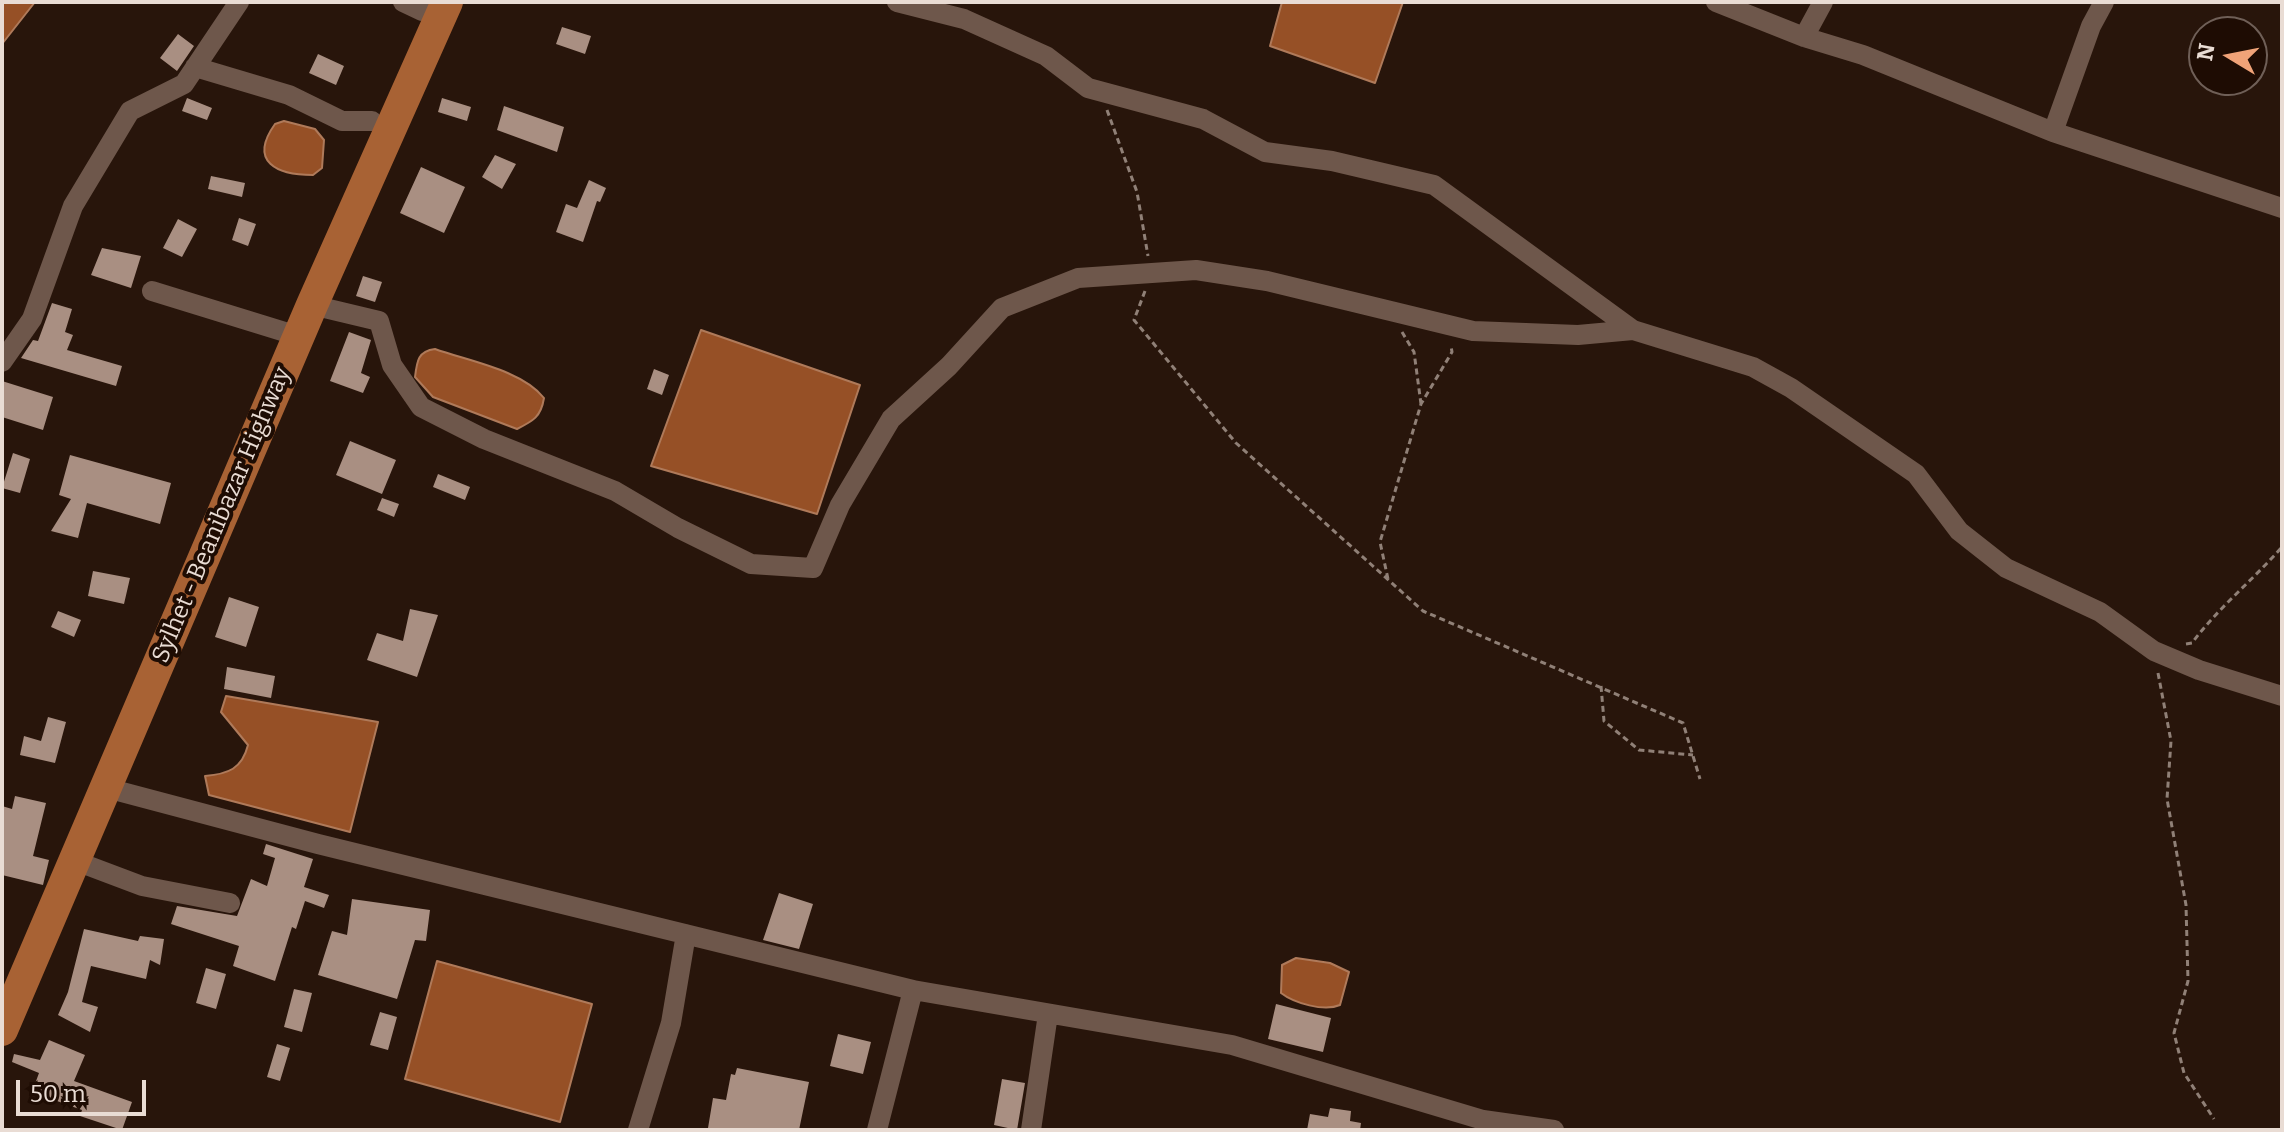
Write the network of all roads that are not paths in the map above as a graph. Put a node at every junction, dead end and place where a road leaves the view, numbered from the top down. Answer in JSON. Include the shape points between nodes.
{"nodes":[{"id":1,"x":239,"y":2,"type":"edge"},
{"id":2,"x":897,"y":2,"type":"edge"},
{"id":3,"x":1716,"y":2,"type":"edge"},
{"id":4,"x":1823,"y":2,"type":"edge"},
{"id":5,"x":2104,"y":2,"type":"edge"},
{"id":6,"x":424,"y":4,"type":"edge"},
{"id":7,"x":1804,"y":37,"type":"junction"},
{"id":8,"x":195,"y":67,"type":"junction"},
{"id":9,"x":372,"y":121,"type":"junction"},
{"id":10,"x":2053,"y":132,"type":"junction"},
{"id":11,"x":2282,"y":208,"type":"edge"},
{"id":12,"x":152,"y":291,"type":"dead end"},
{"id":13,"x":312,"y":305,"type":"junction"},
{"id":14,"x":1633,"y":330,"type":"junction"},
{"id":15,"x":285,"y":332,"type":"junction"},
{"id":16,"x":2,"y":362,"type":"edge"},
{"id":17,"x":2282,"y":696,"type":"edge"},
{"id":18,"x":103,"y":787,"type":"junction"},
{"id":19,"x":73,"y":860,"type":"junction"},
{"id":20,"x":230,"y":903,"type":"dead end"},
{"id":21,"x":686,"y":934,"type":"junction"},
{"id":22,"x":2,"y":990,"type":"edge"},
{"id":23,"x":913,"y":990,"type":"junction"},
{"id":24,"x":1048,"y":1014,"type":"junction"},
{"id":25,"x":2,"y":1030,"type":"edge"},
{"id":26,"x":638,"y":1130,"type":"edge"},
{"id":27,"x":877,"y":1130,"type":"edge"},
{"id":28,"x":1031,"y":1130,"type":"edge"},
{"id":29,"x":1554,"y":1130,"type":"edge"}],
"edges":[{"from":1,"to":8,"type":"street"},
{"from":2,"to":14,"type":"street","via":[[964,19],[1046,56],[1088,88],[1203,119],[1265,152],[1332,161],[1434,185]]},
{"from":3,"to":7,"type":"street"},
{"from":4,"to":7,"type":"street"},
{"from":5,"to":10,"type":"street"},
{"from":6,"to":9,"type":"main road","name":"Sylhet - Beanibazar Highway"},
{"from":6,"to":13,"type":"main road","name":"Sylhet - Beanibazar Highway"},
{"from":7,"to":10,"type":"street","via":[[1863,55]]},
{"from":8,"to":9,"type":"street","via":[[289,95],[342,121]]},
{"from":8,"to":16,"type":"street","via":[[184,84],[130,111],[73,206],[32,319]]},
{"from":9,"to":15,"type":"main road","name":"Sylhet - Beanibazar Highway"},
{"from":10,"to":11,"type":"street"},
{"from":12,"to":15,"type":"street"},
{"from":13,"to":14,"type":"street","via":[[379,321],[392,365],[421,407],[484,439],[615,491],[751,564],[813,568],[840,505],[891,419],[1002,308],[1078,278],[1210,272],[1473,331]]},
{"from":13,"to":18,"type":"main road","name":"Sylhet - Beanibazar Highway"},
{"from":14,"to":17,"type":"street","via":[[1753,367],[1791,388],[1916,474],[1959,531],[2006,568],[2100,612],[2154,651]]},
{"from":15,"to":22,"type":"main road","name":"Sylhet - Beanibazar Highway","via":[[98,756]]},
{"from":18,"to":19,"type":"main road","name":"Sylhet - Beanibazar Highway"},
{"from":18,"to":21,"type":"street"},
{"from":19,"to":20,"type":"street","via":[[142,886]]},
{"from":19,"to":25,"type":"main road","name":"Sylhet - Beanibazar Highway"},
{"from":21,"to":23,"type":"street"},
{"from":21,"to":26,"type":"street","via":[[671,1023]]},
{"from":23,"to":24,"type":"street"},
{"from":23,"to":27,"type":"street"},
{"from":24,"to":28,"type":"street"},
{"from":24,"to":29,"type":"street","via":[[1232,1045],[1483,1120]]}]}
